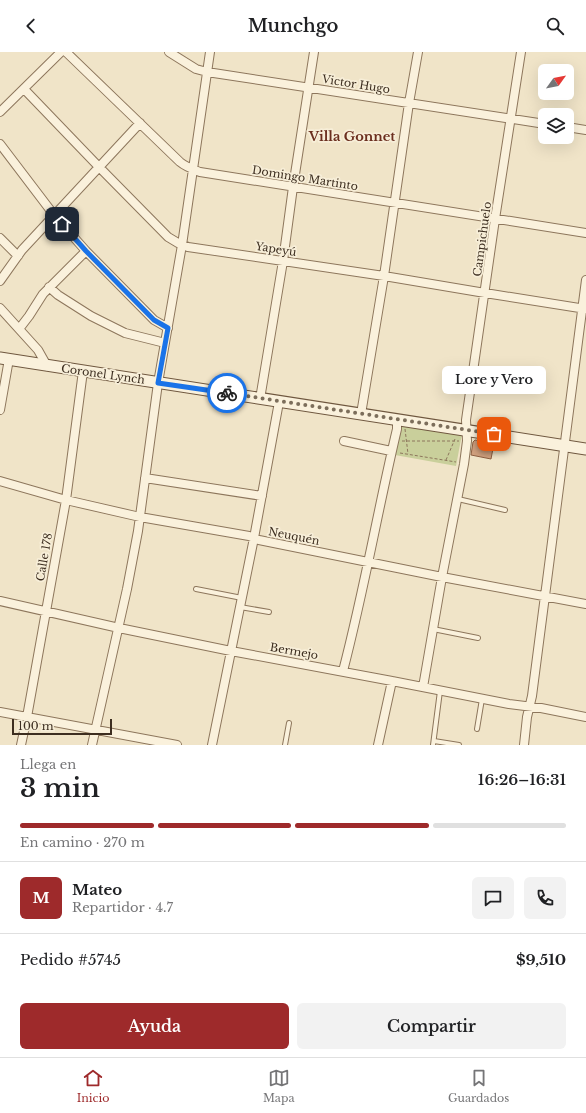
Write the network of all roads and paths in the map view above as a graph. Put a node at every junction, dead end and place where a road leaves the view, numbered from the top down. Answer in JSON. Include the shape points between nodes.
{"nodes":[{"id":1,"x":61,"y":52,"type":"edge"},
{"id":2,"x":66,"y":52,"type":"edge"},
{"id":3,"x":169,"y":52,"type":"edge"},
{"id":4,"x":210,"y":52,"type":"edge"},
{"id":5,"x":314,"y":52,"type":"edge"},
{"id":6,"x":418,"y":52,"type":"edge"},
{"id":7,"x":522,"y":52,"type":"edge"},
{"id":8,"x":207,"y":72,"type":"junction"},
{"id":9,"x":309,"y":88,"type":"junction"},
{"id":10,"x":24,"y":89,"type":"junction"},
{"id":11,"x":409,"y":103,"type":"junction"},
{"id":12,"x":0,"y":112,"type":"edge"},
{"id":13,"x":511,"y":118,"type":"junction"},
{"id":14,"x":140,"y":123,"type":"junction"},
{"id":15,"x":538,"y":123,"type":"edge"},
{"id":16,"x":574,"y":128,"type":"edge"},
{"id":17,"x":586,"y":130,"type":"edge"},
{"id":18,"x":0,"y":144,"type":"edge"},
{"id":19,"x":100,"y":167,"type":"junction"},
{"id":20,"x":192,"y":170,"type":"junction"},
{"id":21,"x":293,"y":187,"type":"junction"},
{"id":22,"x":394,"y":203,"type":"junction"},
{"id":23,"x":54,"y":215,"type":"junction"},
{"id":24,"x":495,"y":219,"type":"junction"},
{"id":25,"x":586,"y":233,"type":"edge"},
{"id":26,"x":0,"y":238,"type":"edge"},
{"id":27,"x":182,"y":245,"type":"junction"},
{"id":28,"x":86,"y":251,"type":"junction"},
{"id":29,"x":18,"y":256,"type":"junction"},
{"id":30,"x":283,"y":261,"type":"junction"},
{"id":31,"x":384,"y":276,"type":"junction"},
{"id":32,"x":586,"y":280,"type":"edge"},
{"id":33,"x":0,"y":281,"type":"edge"},
{"id":34,"x":49,"y":287,"type":"junction"},
{"id":35,"x":485,"y":293,"type":"junction"},
{"id":36,"x":0,"y":308,"type":"edge"},
{"id":37,"x":584,"y":308,"type":"edge"},
{"id":38,"x":168,"y":328,"type":"junction"},
{"id":39,"x":19,"y":329,"type":"junction"},
{"id":40,"x":165,"y":343,"type":"junction"},
{"id":41,"x":4,"y":359,"type":"edge"},
{"id":42,"x":47,"y":366,"type":"junction"},
{"id":43,"x":83,"y":371,"type":"junction"},
{"id":44,"x":158,"y":383,"type":"junction"},
{"id":45,"x":260,"y":398,"type":"junction"},
{"id":46,"x":279,"y":402,"type":"junction"},
{"id":47,"x":0,"y":410,"type":"edge"},
{"id":48,"x":361,"y":414,"type":"junction"},
{"id":49,"x":400,"y":424,"type":"junction"},
{"id":50,"x":463,"y":433,"type":"junction"},
{"id":51,"x":344,"y":441,"type":"dead end"},
{"id":52,"x":398,"y":441,"type":"dead end"},
{"id":53,"x":406,"y":441,"type":"junction"},
{"id":54,"x":454,"y":442,"type":"junction"},
{"id":55,"x":564,"y":446,"type":"junction"},
{"id":56,"x":586,"y":449,"type":"edge"},
{"id":57,"x":393,"y":452,"type":"junction"},
{"id":58,"x":408,"y":454,"type":"junction"},
{"id":59,"x":446,"y":460,"type":"junction"},
{"id":60,"x":464,"y":464,"type":"junction"},
{"id":61,"x":146,"y":478,"type":"junction"},
{"id":62,"x":0,"y":481,"type":"edge"},
{"id":63,"x":262,"y":496,"type":"junction"},
{"id":64,"x":458,"y":499,"type":"junction"},
{"id":65,"x":66,"y":500,"type":"junction"},
{"id":66,"x":505,"y":510,"type":"dead end"},
{"id":67,"x":140,"y":516,"type":"junction"},
{"id":68,"x":254,"y":538,"type":"junction"},
{"id":69,"x":368,"y":562,"type":"junction"},
{"id":70,"x":442,"y":577,"type":"junction"},
{"id":71,"x":196,"y":589,"type":"dead end"},
{"id":72,"x":544,"y":596,"type":"junction"},
{"id":73,"x":242,"y":598,"type":"junction"},
{"id":74,"x":0,"y":601,"type":"edge"},
{"id":75,"x":586,"y":604,"type":"edge"},
{"id":76,"x":240,"y":607,"type":"junction"},
{"id":77,"x":45,"y":611,"type":"junction"},
{"id":78,"x":269,"y":612,"type":"dead end"},
{"id":79,"x":119,"y":628,"type":"junction"},
{"id":80,"x":433,"y":629,"type":"junction"},
{"id":81,"x":478,"y":638,"type":"dead end"},
{"id":82,"x":231,"y":651,"type":"junction"},
{"id":83,"x":343,"y":671,"type":"junction"},
{"id":84,"x":392,"y":681,"type":"junction"},
{"id":85,"x":423,"y":687,"type":"junction"},
{"id":86,"x":440,"y":691,"type":"junction"},
{"id":87,"x":482,"y":699,"type":"junction"},
{"id":88,"x":529,"y":707,"type":"junction"},
{"id":89,"x":0,"y":712,"type":"edge"},
{"id":90,"x":27,"y":717,"type":"junction"},
{"id":91,"x":586,"y":717,"type":"edge"},
{"id":92,"x":289,"y":723,"type":"dead end"},
{"id":93,"x":95,"y":729,"type":"junction"},
{"id":94,"x":477,"y":729,"type":"dead end"},
{"id":95,"x":136,"y":741,"type":"edge"},
{"id":96,"x":433,"y":743,"type":"edge"},
{"id":97,"x":21,"y":745,"type":"edge"},
{"id":98,"x":92,"y":745,"type":"edge"},
{"id":99,"x":177,"y":745,"type":"edge"},
{"id":100,"x":212,"y":745,"type":"edge"},
{"id":101,"x":285,"y":745,"type":"edge"},
{"id":102,"x":378,"y":745,"type":"edge"},
{"id":103,"x":459,"y":745,"type":"edge"},
{"id":104,"x":524,"y":745,"type":"edge"}],
"edges":[{"from":1,"to":10,"type":"street"},
{"from":2,"to":14,"type":"street","name":"Domingo Martinto"},
{"from":3,"to":8,"type":"street","name":"Victor Hugo","via":[[196,69]]},
{"from":4,"to":8,"type":"street"},
{"from":5,"to":9,"type":"street"},
{"from":6,"to":11,"type":"street"},
{"from":7,"to":13,"type":"street","name":"Campichuelo"},
{"from":8,"to":9,"type":"street","name":"Victor Hugo"},
{"from":8,"to":20,"type":"street"},
{"from":9,"to":11,"type":"street","name":"Victor Hugo"},
{"from":9,"to":21,"type":"street"},
{"from":10,"to":12,"type":"street"},
{"from":10,"to":19,"type":"street","name":"Yapeyú"},
{"from":11,"to":13,"type":"street","name":"Victor Hugo"},
{"from":11,"to":22,"type":"street"},
{"from":13,"to":15,"type":"street","name":"Victor Hugo"},
{"from":13,"to":24,"type":"street","name":"Campichuelo"},
{"from":14,"to":19,"type":"street"},
{"from":14,"to":20,"type":"street","name":"Domingo Martinto","via":[[180,162]]},
{"from":16,"to":17,"type":"street"},
{"from":18,"to":23,"type":"street"},
{"from":19,"to":23,"type":"street"},
{"from":19,"to":27,"type":"street","name":"Yapeyú","via":[[168,237]]},
{"from":20,"to":21,"type":"street","name":"Domingo Martinto"},
{"from":20,"to":27,"type":"street"},
{"from":21,"to":22,"type":"street","name":"Domingo Martinto"},
{"from":21,"to":30,"type":"street"},
{"from":22,"to":24,"type":"street","name":"Domingo Martinto"},
{"from":22,"to":31,"type":"street"},
{"from":23,"to":28,"type":"street"},
{"from":23,"to":29,"type":"street"},
{"from":24,"to":25,"type":"street","name":"Domingo Martinto"},
{"from":24,"to":35,"type":"street","name":"Campichuelo"},
{"from":26,"to":29,"type":"street"},
{"from":27,"to":30,"type":"street","name":"Yapeyú"},
{"from":27,"to":38,"type":"street"},
{"from":28,"to":34,"type":"street"},
{"from":28,"to":38,"type":"street","via":[[154,320]]},
{"from":29,"to":33,"type":"street"},
{"from":30,"to":31,"type":"street","name":"Yapeyú"},
{"from":30,"to":45,"type":"street"},
{"from":31,"to":35,"type":"street","name":"Yapeyú"},
{"from":31,"to":48,"type":"street"},
{"from":32,"to":37,"type":"street"},
{"from":34,"to":39,"type":"street"},
{"from":34,"to":40,"type":"street","via":[[91,316],[125,334]]},
{"from":35,"to":37,"type":"street","name":"Yapeyú"},
{"from":35,"to":50,"type":"street","name":"Campichuelo"},
{"from":36,"to":39,"type":"street"},
{"from":37,"to":55,"type":"street"},
{"from":38,"to":40,"type":"street"},
{"from":39,"to":42,"type":"street","via":[[38,350]]},
{"from":40,"to":44,"type":"street"},
{"from":41,"to":42,"type":"main road","name":"Coronel Lynch"},
{"from":41,"to":47,"type":"street"},
{"from":42,"to":43,"type":"main road","name":"Coronel Lynch"},
{"from":43,"to":44,"type":"main road","name":"Coronel Lynch"},
{"from":43,"to":65,"type":"street","name":"Calle 178"},
{"from":44,"to":45,"type":"main road","name":"Coronel Lynch"},
{"from":44,"to":61,"type":"street"},
{"from":45,"to":46,"type":"main road","name":"Coronel Lynch"},
{"from":46,"to":48,"type":"main road","name":"Coronel Lynch"},
{"from":46,"to":63,"type":"street"},
{"from":48,"to":49,"type":"main road","name":"Coronel Lynch"},
{"from":49,"to":50,"type":"main road","name":"Coronel Lynch"},
{"from":49,"to":53,"type":"path","via":[[405,428]]},
{"from":49,"to":57,"type":"street"},
{"from":50,"to":54,"type":"path"},
{"from":50,"to":54,"type":"path","via":[[456,436]]},
{"from":50,"to":55,"type":"main road","name":"Coronel Lynch"},
{"from":50,"to":60,"type":"street","name":"Campichuelo"},
{"from":51,"to":57,"type":"street"},
{"from":52,"to":53,"type":"path"},
{"from":53,"to":54,"type":"path"},
{"from":53,"to":58,"type":"path"},
{"from":54,"to":59,"type":"path"},
{"from":55,"to":56,"type":"main road","name":"Coronel Lynch"},
{"from":55,"to":72,"type":"street"},
{"from":57,"to":58,"type":"path"},
{"from":57,"to":69,"type":"street"},
{"from":58,"to":59,"type":"path"},
{"from":59,"to":60,"type":"path"},
{"from":60,"to":64,"type":"street","name":"Campichuelo"},
{"from":61,"to":63,"type":"street"},
{"from":61,"to":67,"type":"street"},
{"from":62,"to":65,"type":"street","name":"Neuquén"},
{"from":63,"to":68,"type":"street"},
{"from":64,"to":66,"type":"lane"},
{"from":64,"to":70,"type":"street","name":"Campichuelo"},
{"from":65,"to":67,"type":"street","name":"Neuquén"},
{"from":65,"to":77,"type":"street","name":"Calle 178"},
{"from":67,"to":68,"type":"street","name":"Neuquén"},
{"from":67,"to":79,"type":"street"},
{"from":68,"to":69,"type":"street","name":"Neuquén"},
{"from":68,"to":73,"type":"street"},
{"from":69,"to":70,"type":"street","name":"Neuquén"},
{"from":69,"to":83,"type":"street"},
{"from":70,"to":72,"type":"street","name":"Neuquén"},
{"from":70,"to":80,"type":"street","name":"Campichuelo"},
{"from":71,"to":73,"type":"lane"},
{"from":72,"to":75,"type":"street","name":"Neuquén"},
{"from":72,"to":88,"type":"street"},
{"from":73,"to":76,"type":"street"},
{"from":74,"to":77,"type":"street","name":"Bermejo"},
{"from":76,"to":78,"type":"lane"},
{"from":76,"to":82,"type":"street"},
{"from":77,"to":79,"type":"street","name":"Bermejo"},
{"from":77,"to":90,"type":"street","name":"Calle 178"},
{"from":79,"to":82,"type":"street","name":"Bermejo"},
{"from":79,"to":93,"type":"street"},
{"from":80,"to":81,"type":"lane"},
{"from":80,"to":85,"type":"street","name":"Campichuelo"},
{"from":82,"to":83,"type":"street","name":"Bermejo"},
{"from":82,"to":100,"type":"street"},
{"from":83,"to":84,"type":"street","name":"Bermejo"},
{"from":84,"to":85,"type":"street","name":"Bermejo"},
{"from":84,"to":102,"type":"street"},
{"from":85,"to":86,"type":"street","name":"Bermejo"},
{"from":86,"to":87,"type":"street","name":"Bermejo"},
{"from":86,"to":96,"type":"lane"},
{"from":87,"to":88,"type":"street","name":"Bermejo"},
{"from":87,"to":94,"type":"lane"},
{"from":88,"to":91,"type":"street","name":"Bermejo"},
{"from":88,"to":104,"type":"street"},
{"from":89,"to":90,"type":"street"},
{"from":90,"to":93,"type":"street"},
{"from":90,"to":97,"type":"street","name":"Calle 178"},
{"from":92,"to":101,"type":"lane"},
{"from":93,"to":95,"type":"street"},
{"from":93,"to":98,"type":"street"},
{"from":95,"to":99,"type":"street"},
{"from":96,"to":103,"type":"lane"}]}
